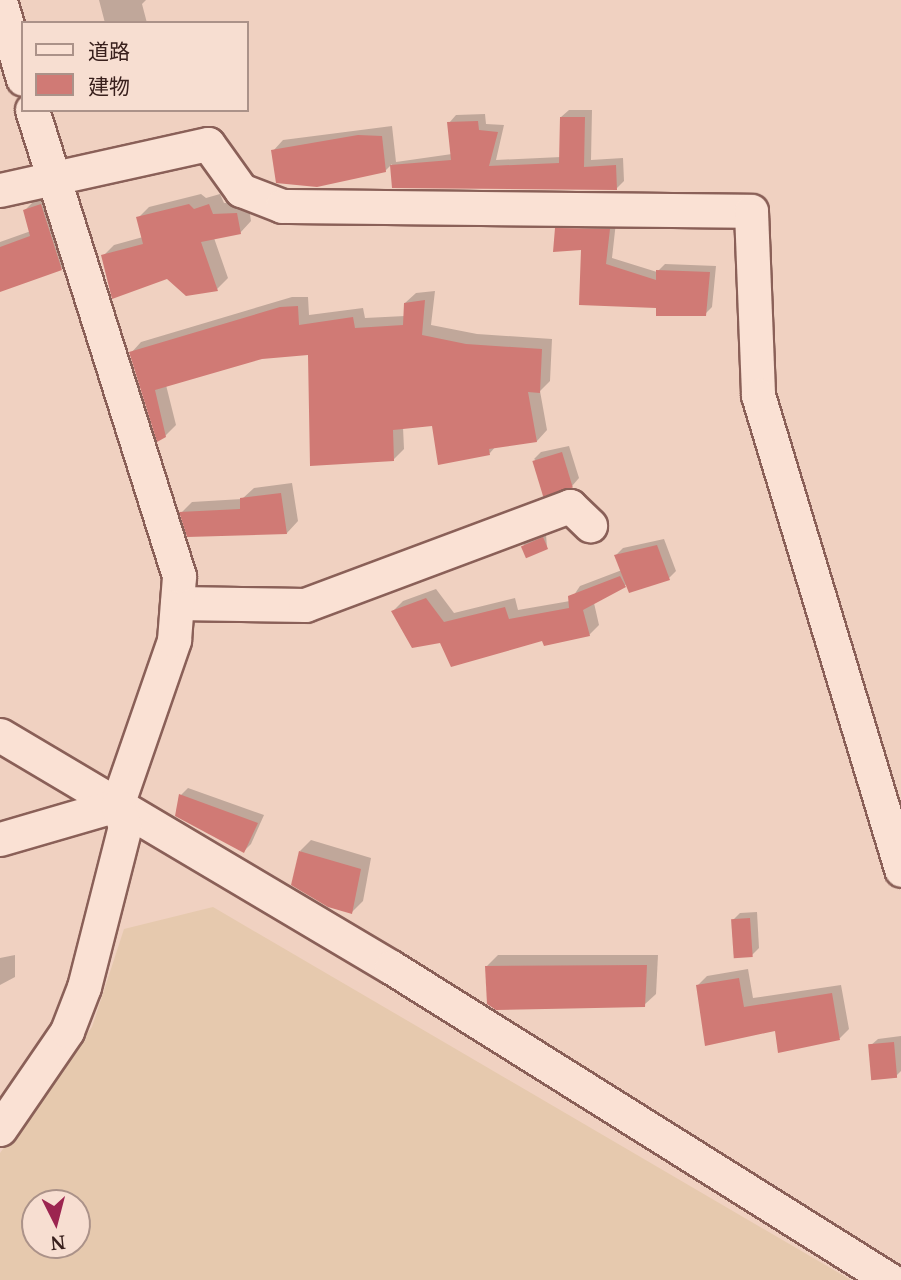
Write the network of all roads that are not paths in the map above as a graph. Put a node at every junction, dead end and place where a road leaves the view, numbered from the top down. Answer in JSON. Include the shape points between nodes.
{"nodes":[{"id":1,"x":0,"y":1,"type":"edge"},
{"id":2,"x":21,"y":72,"type":"edge"},
{"id":3,"x":33,"y":112,"type":"edge"},
{"id":4,"x":51,"y":175,"type":"junction"},
{"id":5,"x":0,"y":190,"type":"edge"},
{"id":6,"x":590,"y":525,"type":"dead end"},
{"id":7,"x":177,"y":603,"type":"junction"},
{"id":8,"x":0,"y":735,"type":"edge"},
{"id":9,"x":117,"y":804,"type":"junction"},
{"id":10,"x":0,"y":839,"type":"edge"},
{"id":11,"x":901,"y":870,"type":"edge"},
{"id":12,"x":0,"y":1129,"type":"edge"},
{"id":13,"x":890,"y":1280,"type":"edge"}],
"edges":[{"from":1,"to":2,"type":"street"},
{"from":3,"to":4,"type":"street"},
{"from":4,"to":5,"type":"street"},
{"from":4,"to":7,"type":"street","via":[[178,576]]},
{"from":4,"to":11,"type":"street","via":[[208,144],[242,190],[282,206],[751,211],[758,395]]},
{"from":6,"to":7,"type":"street","via":[[570,506],[305,605]]},
{"from":7,"to":9,"type":"street","via":[[174,640]]},
{"from":8,"to":9,"type":"street"},
{"from":9,"to":10,"type":"street"},
{"from":9,"to":12,"type":"street","via":[[125,826],[84,987],[67,1031]]},
{"from":9,"to":13,"type":"street","via":[[391,967]]}]}
